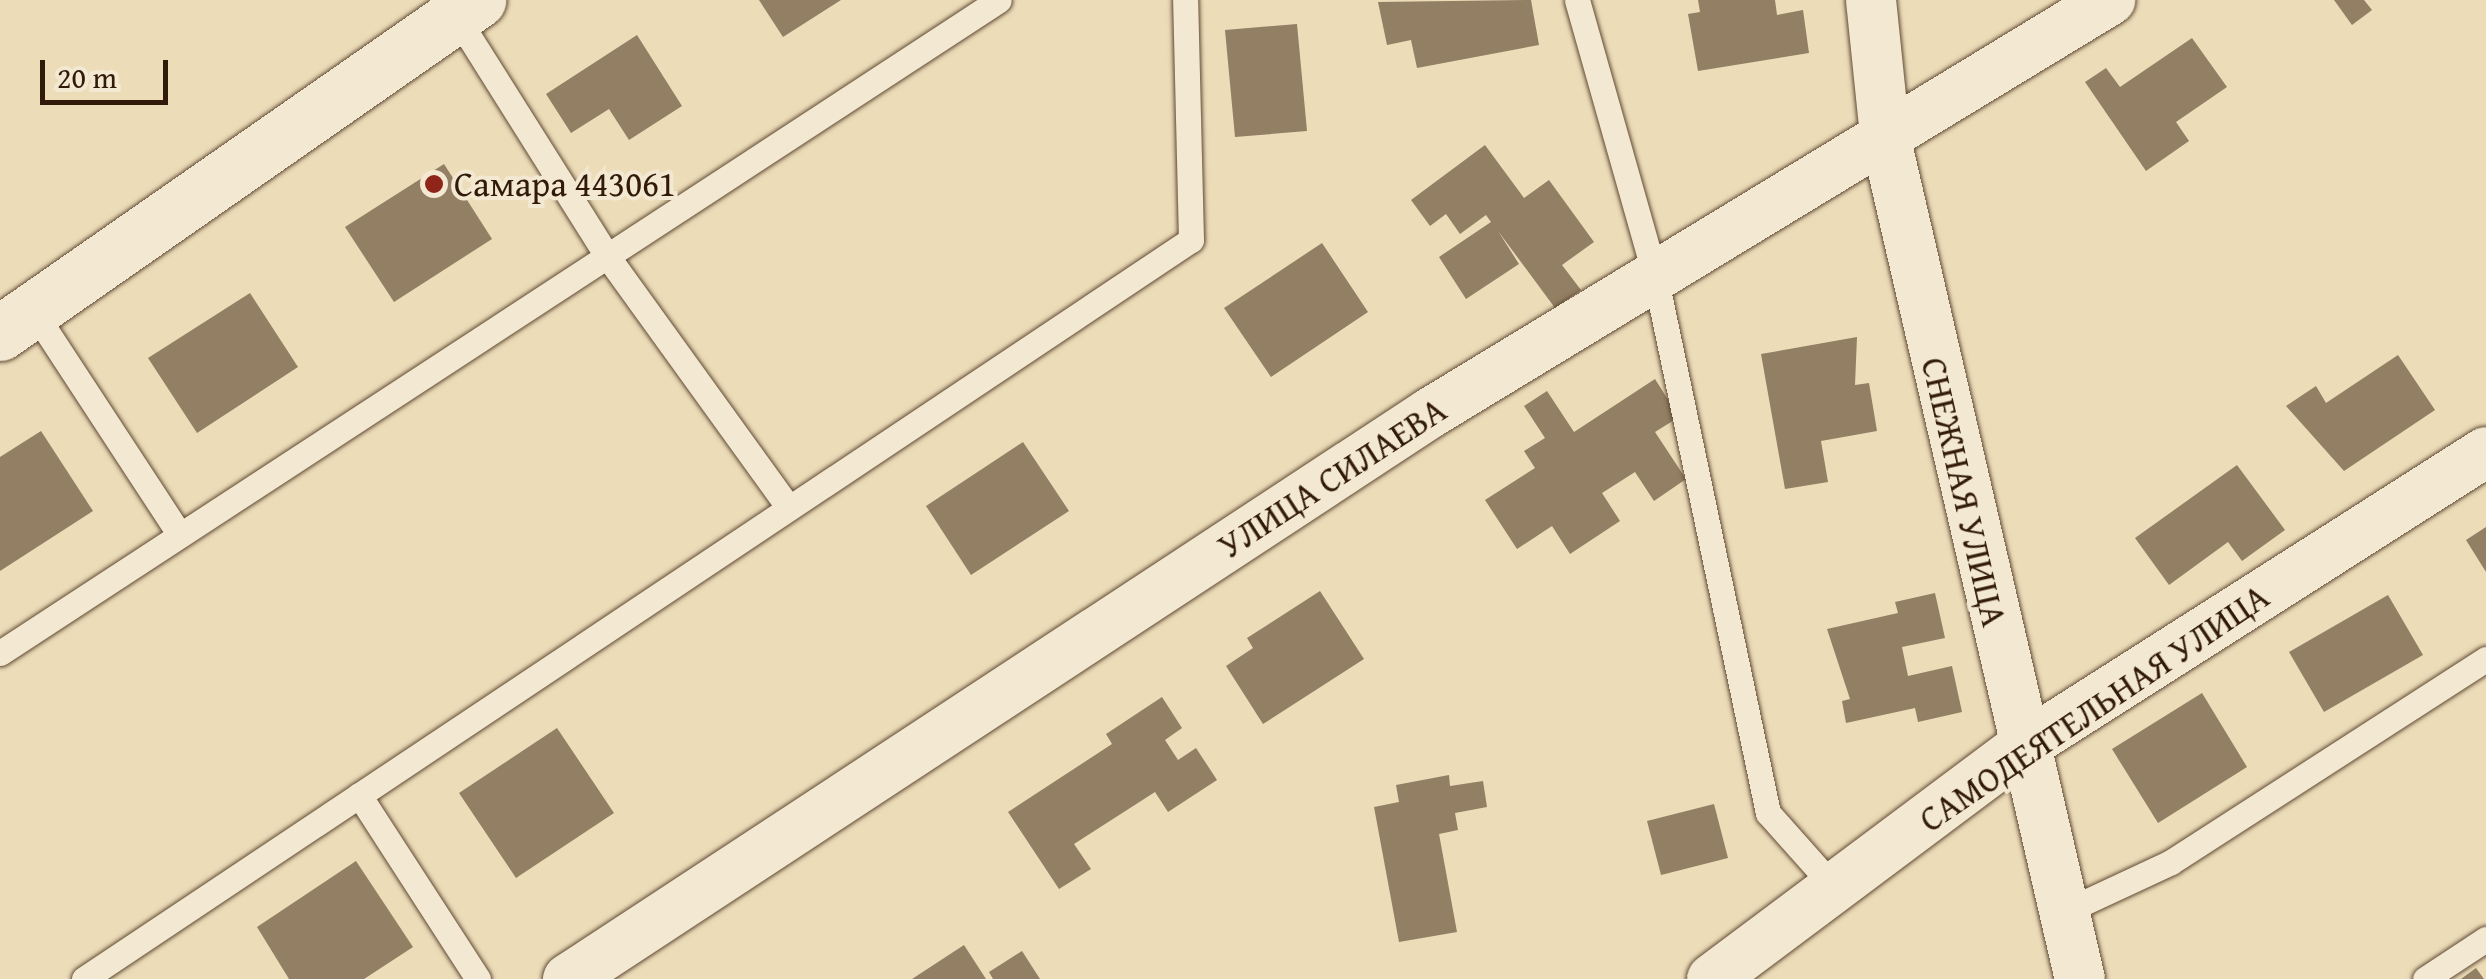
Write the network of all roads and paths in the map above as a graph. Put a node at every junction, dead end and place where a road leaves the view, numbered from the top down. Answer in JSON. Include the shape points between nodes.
{"nodes":[{"id":1,"x":999,"y":0,"type":"edge"},
{"id":2,"x":1186,"y":0,"type":"edge"},
{"id":3,"x":1577,"y":0,"type":"edge"},
{"id":4,"x":1870,"y":0,"type":"edge"},
{"id":5,"x":2110,"y":0,"type":"edge"},
{"id":6,"x":467,"y":8,"type":"edge"},
{"id":7,"x":1884,"y":136,"type":"junction"},
{"id":8,"x":604,"y":253,"type":"junction"},
{"id":9,"x":1656,"y":275,"type":"junction"},
{"id":10,"x":17,"y":322,"type":"edge"},
{"id":11,"x":2486,"y":452,"type":"edge"},
{"id":12,"x":789,"y":508,"type":"junction"},
{"id":13,"x":180,"y":534,"type":"junction"},
{"id":14,"x":0,"y":653,"type":"edge"},
{"id":15,"x":2486,"y":659,"type":"edge"},
{"id":16,"x":2021,"y":748,"type":"junction"},
{"id":17,"x":359,"y":796,"type":"junction"},
{"id":18,"x":1833,"y":886,"type":"junction"},
{"id":19,"x":2064,"y":912,"type":"junction"},
{"id":20,"x":2486,"y":938,"type":"edge"},
{"id":21,"x":84,"y":979,"type":"edge"},
{"id":22,"x":478,"y":979,"type":"edge"},
{"id":23,"x":568,"y":979,"type":"edge"},
{"id":24,"x":1712,"y":979,"type":"edge"},
{"id":25,"x":2080,"y":979,"type":"edge"},
{"id":26,"x":2424,"y":979,"type":"edge"}],
"edges":[{"from":1,"to":8,"type":"lane"},
{"from":2,"to":12,"type":"lane","via":[[1191,240]]},
{"from":3,"to":9,"type":"lane"},
{"from":4,"to":7,"type":"street","name":"СНЕЖНАЯ УЛИЦА"},
{"from":5,"to":7,"type":"street","name":"УЛИЦА СИЛАЕВА"},
{"from":6,"to":8,"type":"lane"},
{"from":6,"to":10,"type":"main road"},
{"from":7,"to":9,"type":"street","name":"УЛИЦА СИЛАЕВА"},
{"from":7,"to":16,"type":"street","name":"СНЕЖНАЯ УЛИЦА"},
{"from":8,"to":12,"type":"lane"},
{"from":8,"to":13,"type":"lane"},
{"from":9,"to":18,"type":"lane","via":[[1768,812]]},
{"from":9,"to":23,"type":"street","name":"УЛИЦА СИЛАЕВА"},
{"from":10,"to":13,"type":"lane"},
{"from":11,"to":16,"type":"street","name":"САМОДЕЯТЕЛЬНАЯ УЛИЦА"},
{"from":12,"to":17,"type":"lane"},
{"from":13,"to":14,"type":"lane"},
{"from":15,"to":19,"type":"lane","via":[[2170,862]]},
{"from":16,"to":18,"type":"street","name":"САМОДЕЯТЕЛЬНАЯ УЛИЦА"},
{"from":16,"to":19,"type":"street","name":"СНЕЖНАЯ УЛИЦА"},
{"from":17,"to":21,"type":"lane"},
{"from":17,"to":22,"type":"lane"},
{"from":18,"to":24,"type":"street","name":"САМОДЕЯТЕЛЬНАЯ УЛИЦА"},
{"from":19,"to":25,"type":"street","name":"СНЕЖНАЯ УЛИЦА"},
{"from":20,"to":26,"type":"lane"}]}
